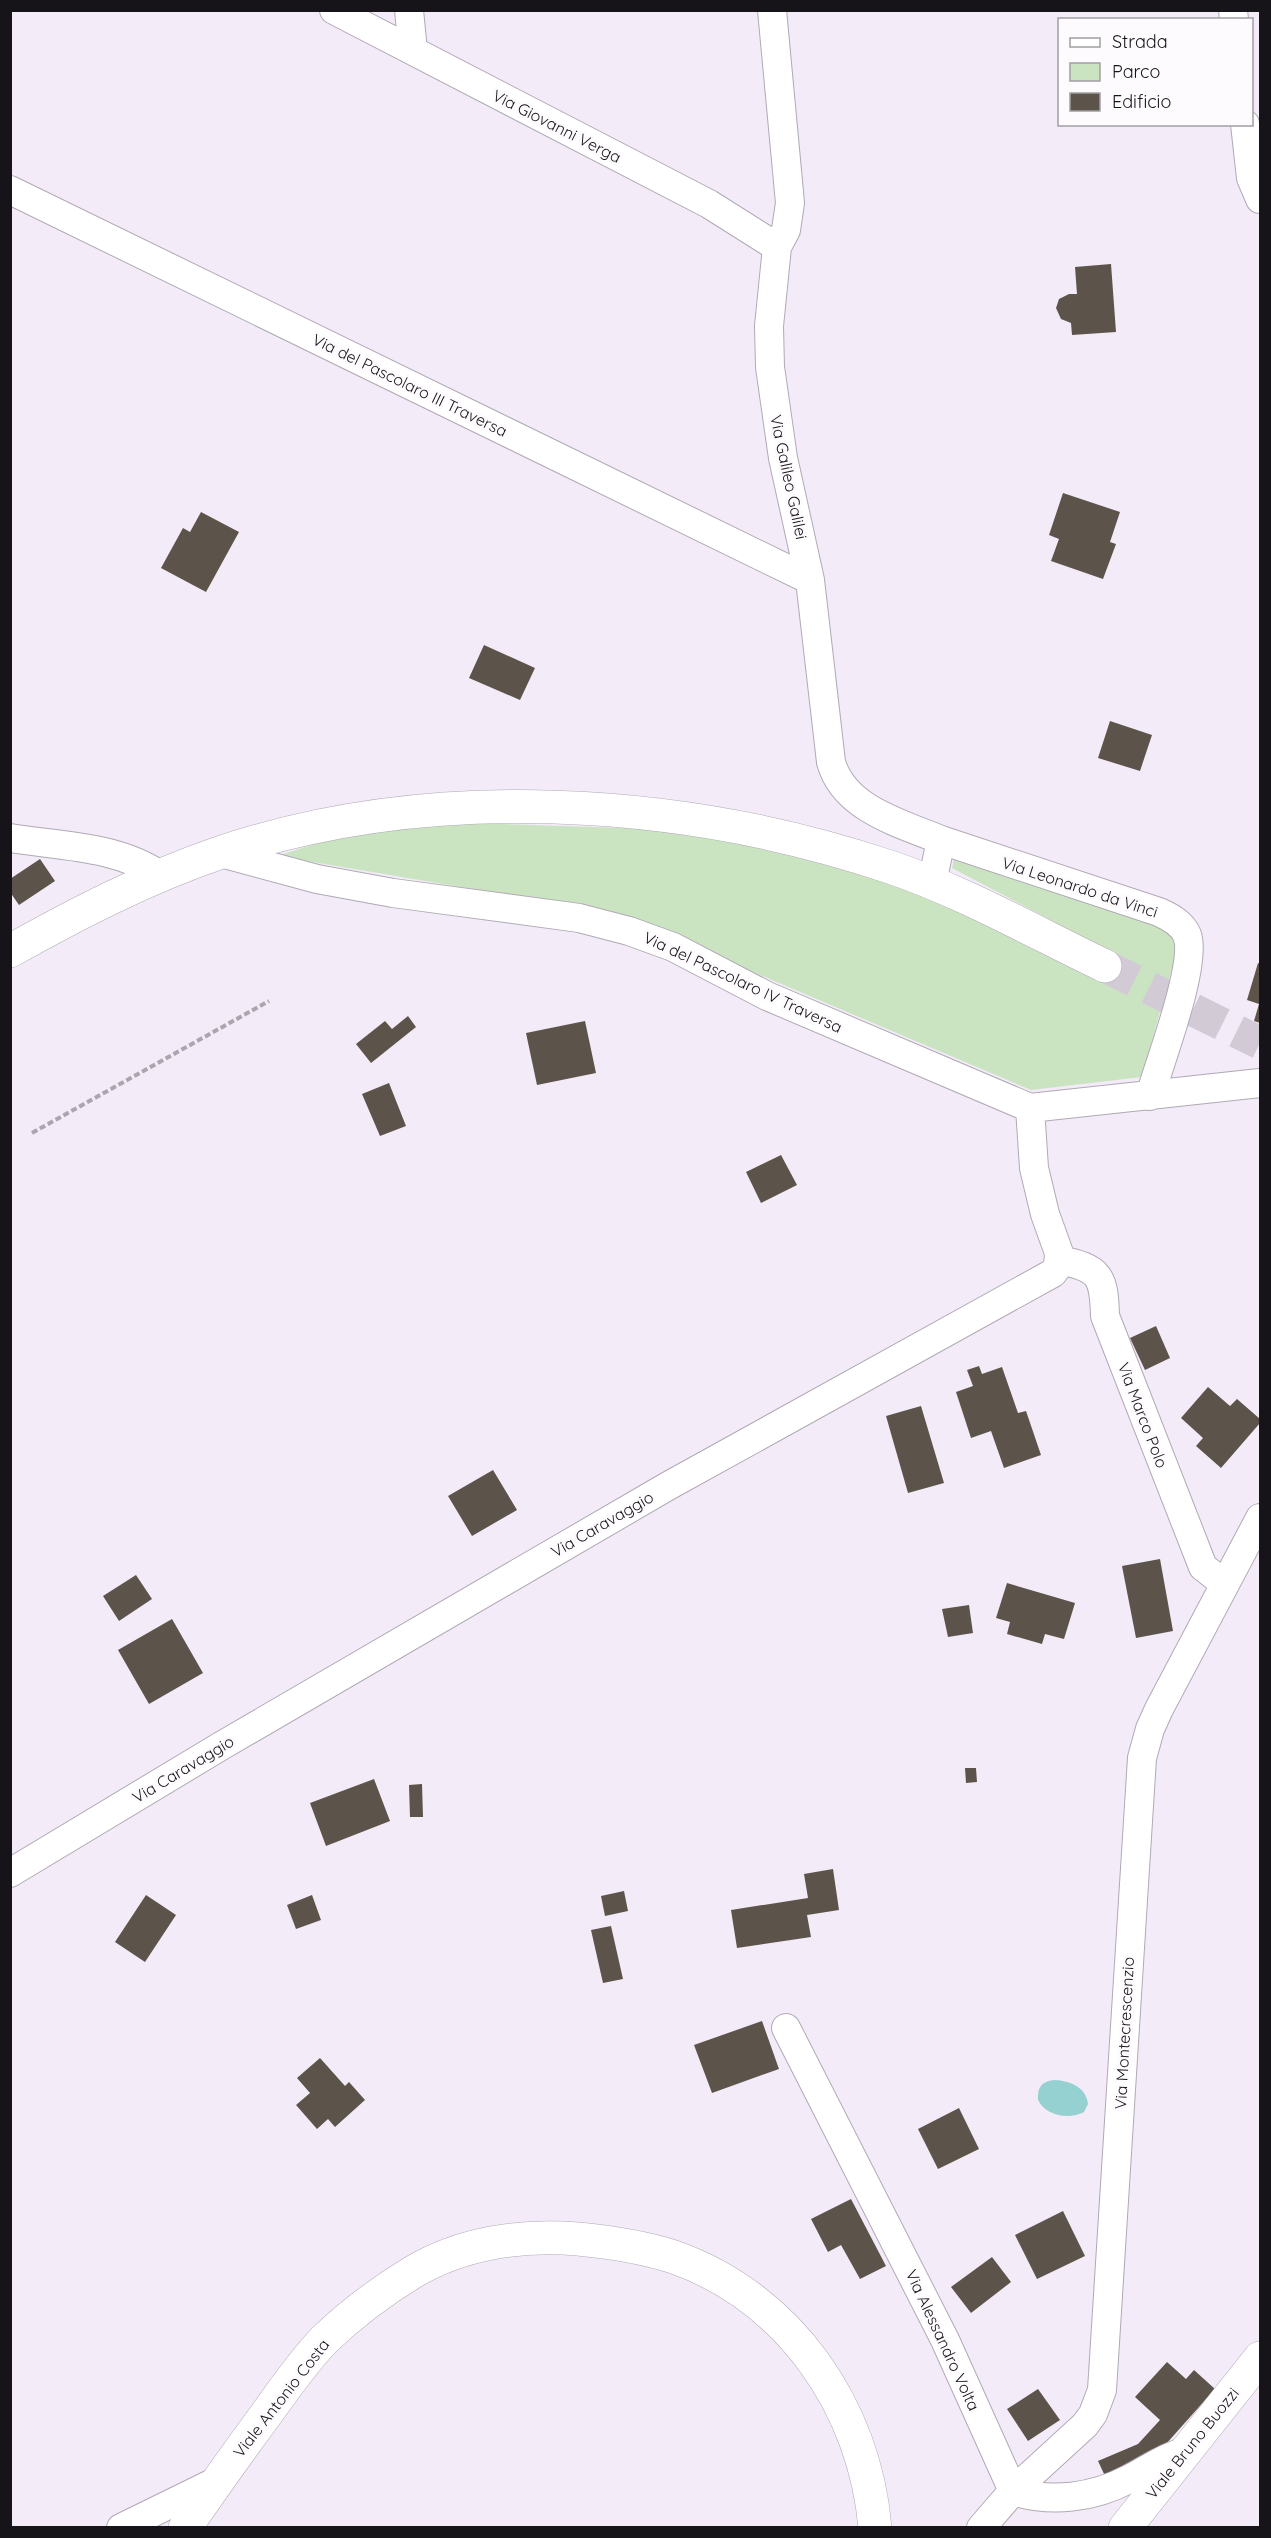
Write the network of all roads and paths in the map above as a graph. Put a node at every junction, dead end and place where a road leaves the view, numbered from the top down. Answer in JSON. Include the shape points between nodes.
{"nodes":[{"id":1,"x":334,"y":10,"type":"edge"},
{"id":2,"x":409,"y":10,"type":"edge"},
{"id":3,"x":772,"y":10,"type":"edge"},
{"id":4,"x":413,"y":51,"type":"junction"},
{"id":5,"x":1245,"y":126,"type":"edge"},
{"id":6,"x":10,"y":190,"type":"edge"},
{"id":7,"x":1260,"y":199,"type":"edge"},
{"id":8,"x":777,"y":247,"type":"junction"},
{"id":9,"x":810,"y":580,"type":"junction"},
{"id":10,"x":10,"y":838,"type":"edge"},
{"id":11,"x":941,"y":840,"type":"junction"},
{"id":12,"x":221,"y":853,"type":"junction"},
{"id":13,"x":161,"y":876,"type":"junction"},
{"id":14,"x":932,"y":883,"type":"junction"},
{"id":15,"x":10,"y":951,"type":"edge"},
{"id":16,"x":1105,"y":966,"type":"tunnel mouth"},
{"id":17,"x":269,"y":1001,"type":"dead end"},
{"id":18,"x":1260,"y":1083,"type":"edge"},
{"id":19,"x":1150,"y":1096,"type":"junction"},
{"id":20,"x":1030,"y":1107,"type":"junction"},
{"id":21,"x":32,"y":1133,"type":"dead end"},
{"id":22,"x":1059,"y":1260,"type":"junction"},
{"id":23,"x":1260,"y":1518,"type":"edge"},
{"id":24,"x":1225,"y":1584,"type":"junction"},
{"id":25,"x":10,"y":1873,"type":"edge"},
{"id":26,"x":786,"y":2028,"type":"dead end"},
{"id":27,"x":1260,"y":2358,"type":"edge"},
{"id":28,"x":1183,"y":2452,"type":"junction"},
{"id":29,"x":217,"y":2481,"type":"junction"},
{"id":30,"x":1012,"y":2492,"type":"junction"},
{"id":31,"x":121,"y":2528,"type":"edge"},
{"id":32,"x":184,"y":2528,"type":"edge"},
{"id":33,"x":875,"y":2528,"type":"edge"},
{"id":34,"x":981,"y":2528,"type":"edge"},
{"id":35,"x":1125,"y":2528,"type":"edge"}],
"edges":[{"from":1,"to":4,"type":"street","name":"Via Giovanni Verga"},
{"from":2,"to":4,"type":"street"},
{"from":3,"to":8,"type":"street","name":"Via Galileo Galilei","via":[[790,203],[786,230]]},
{"from":4,"to":8,"type":"street","name":"Via Giovanni Verga","via":[[709,204]]},
{"from":5,"to":7,"type":"street","via":[[1251,177]]},
{"from":6,"to":9,"type":"street","name":"Via del Pascolaro III Traversa"},
{"from":8,"to":9,"type":"street","name":"Via Galileo Galilei","via":[[769,332],[772,389]]},
{"from":9,"to":11,"type":"street","name":"Via Galileo Galilei","via":[[830,753],[837,778],[845,791],[865,807]]},
{"from":10,"to":13,"type":"street","via":[[113,854],[138,862]]},
{"from":11,"to":14,"type":"street"},
{"from":11,"to":19,"type":"street","name":"Via Leonardo da Vinci","via":[[1159,912],[1182,928],[1188,940],[1186,970]]},
{"from":12,"to":13,"type":"main road"},
{"from":12,"to":14,"type":"main road","via":[[311,828],[370,817],[543,808],[637,814],[728,827],[846,854]]},
{"from":12,"to":20,"type":"street","name":"Via del Pascolaro IV Traversa","via":[[328,881],[579,918],[629,931],[673,947],[767,996]]},
{"from":13,"to":15,"type":"main road","via":[[87,909]]},
{"from":14,"to":16,"type":"main road"},
{"from":17,"to":21,"type":"path"},
{"from":18,"to":19,"type":"street"},
{"from":19,"to":20,"type":"street","name":"Via del Pascolaro IV Traversa"},
{"from":20,"to":22,"type":"street","via":[[1034,1168]]},
{"from":22,"to":24,"type":"street","name":"Via Marco Polo","via":[[1082,1264],[1101,1279],[1105,1316],[1203,1567]]},
{"from":22,"to":25,"type":"street","name":"Via Caravaggio","via":[[1053,1273],[668,1486]]},
{"from":23,"to":24,"type":"street","name":"Via Montecrescenzio"},
{"from":24,"to":30,"type":"street","name":"Via Montecrescenzio","via":[[1159,1709],[1142,1758],[1102,2390],[1085,2425]]},
{"from":26,"to":30,"type":"street","name":"Via Alessandro Volta","via":[[945,2340]]},
{"from":27,"to":28,"type":"main road","name":"Viale Bruno Buozzi"},
{"from":28,"to":30,"type":"street","via":[[1116,2485],[1083,2495],[1041,2498]]},
{"from":28,"to":35,"type":"main road","name":"Viale Bruno Buozzi"},
{"from":29,"to":31,"type":"street"},
{"from":29,"to":32,"type":"main road","name":"Viale Antonio Costa"},
{"from":29,"to":33,"type":"main road","name":"Viale Antonio Costa","via":[[322,2342],[388,2288],[430,2263],[474,2247],[521,2239],[571,2239],[676,2258],[730,2285],[776,2320],[824,2375],[849,2420],[868,2480]]},
{"from":30,"to":34,"type":"street","name":"Via Montecrescenzio"}]}
